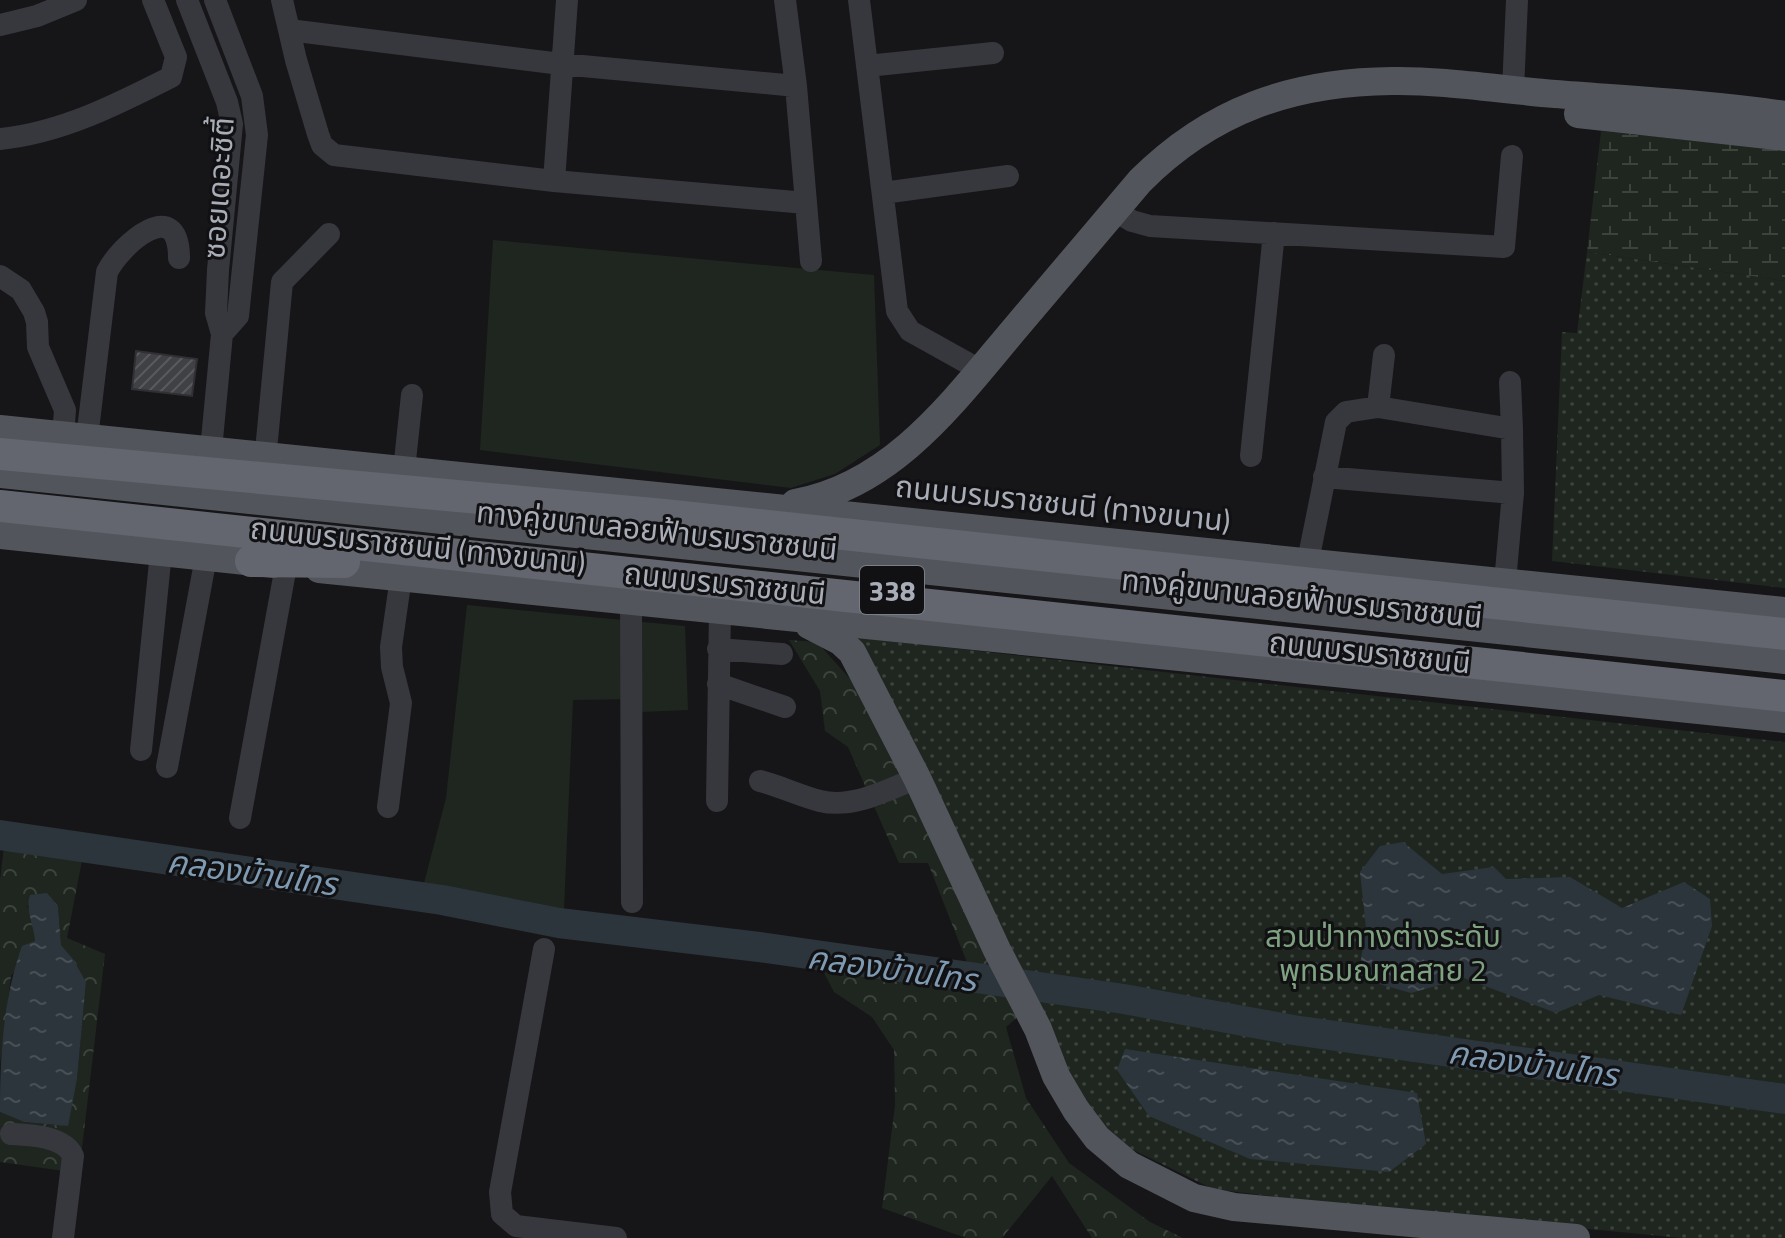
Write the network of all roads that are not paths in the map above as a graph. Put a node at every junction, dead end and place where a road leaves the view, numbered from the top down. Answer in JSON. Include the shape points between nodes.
{"nodes":[{"id":1,"x":76,"y":0,"type":"edge"},
{"id":2,"x":153,"y":0,"type":"edge"},
{"id":3,"x":187,"y":0,"type":"edge"},
{"id":4,"x":215,"y":0,"type":"edge"},
{"id":5,"x":282,"y":0,"type":"edge"},
{"id":6,"x":567,"y":0,"type":"edge"},
{"id":7,"x":785,"y":0,"type":"edge"},
{"id":8,"x":859,"y":0,"type":"edge"},
{"id":9,"x":1517,"y":0,"type":"edge"},
{"id":10,"x":0,"y":25,"type":"edge"},
{"id":11,"x":289,"y":30,"type":"junction"},
{"id":12,"x":993,"y":53,"type":"dead end"},
{"id":13,"x":561,"y":64,"type":"junction"},
{"id":14,"x":867,"y":66,"type":"junction"},
{"id":15,"x":1394,"y":80,"type":"junction"},
{"id":16,"x":796,"y":86,"type":"junction"},
{"id":17,"x":1513,"y":90,"type":"junction"},
{"id":18,"x":1785,"y":115,"type":"edge"},
{"id":19,"x":1785,"y":137,"type":"edge"},
{"id":20,"x":0,"y":139,"type":"edge"},
{"id":21,"x":1512,"y":156,"type":"dead end"},
{"id":22,"x":1008,"y":176,"type":"dead end"},
{"id":23,"x":554,"y":181,"type":"junction"},
{"id":24,"x":883,"y":193,"type":"junction"},
{"id":25,"x":806,"y":203,"type":"junction"},
{"id":26,"x":1115,"y":211,"type":"junction"},
{"id":27,"x":1274,"y":233,"type":"junction"},
{"id":28,"x":329,"y":234,"type":"dead end"},
{"id":29,"x":179,"y":258,"type":"dead end"},
{"id":30,"x":811,"y":261,"type":"dead end"},
{"id":31,"x":218,"y":270,"type":"junction"},
{"id":32,"x":242,"y":272,"type":"junction"},
{"id":33,"x":0,"y":276,"type":"edge"},
{"id":34,"x":222,"y":334,"type":"junction"},
{"id":35,"x":1384,"y":355,"type":"dead end"},
{"id":36,"x":980,"y":370,"type":"junction"},
{"id":37,"x":1510,"y":382,"type":"dead end"},
{"id":38,"x":412,"y":395,"type":"dead end"},
{"id":39,"x":1378,"y":407,"type":"junction"},
{"id":40,"x":0,"y":429,"type":"edge"},
{"id":41,"x":1512,"y":429,"type":"junction"},
{"id":42,"x":75,"y":437,"type":"junction"},
{"id":43,"x":271,"y":448,"type":"junction"},
{"id":44,"x":211,"y":450,"type":"junction"},
{"id":45,"x":0,"y":454,"type":"edge"},
{"id":46,"x":1251,"y":456,"type":"dead end"},
{"id":47,"x":404,"y":470,"type":"junction"},
{"id":48,"x":0,"y":474,"type":"edge"},
{"id":49,"x":1324,"y":477,"type":"junction"},
{"id":50,"x":1513,"y":493,"type":"junction"},
{"id":51,"x":0,"y":495,"type":"edge"},
{"id":52,"x":520,"y":501,"type":"junction"},
{"id":53,"x":0,"y":506,"type":"edge"},
{"id":54,"x":772,"y":507,"type":"junction"},
{"id":55,"x":0,"y":535,"type":"edge"},
{"id":56,"x":161,"y":552,"type":"junction"},
{"id":57,"x":206,"y":557,"type":"junction"},
{"id":58,"x":251,"y":561,"type":"junction"},
{"id":59,"x":1308,"y":561,"type":"junction"},
{"id":60,"x":531,"y":563,"type":"junction"},
{"id":61,"x":286,"y":566,"type":"junction"},
{"id":62,"x":401,"y":577,"type":"junction"},
{"id":63,"x":1505,"y":582,"type":"junction"},
{"id":64,"x":631,"y":601,"type":"junction"},
{"id":65,"x":720,"y":611,"type":"junction"},
{"id":66,"x":1785,"y":611,"type":"edge"},
{"id":67,"x":795,"y":619,"type":"junction"},
{"id":68,"x":1785,"y":634,"type":"edge"},
{"id":69,"x":718,"y":649,"type":"junction"},
{"id":70,"x":782,"y":654,"type":"dead end"},
{"id":71,"x":1785,"y":660,"type":"edge"},
{"id":72,"x":1785,"y":682,"type":"edge"},
{"id":73,"x":718,"y":684,"type":"junction"},
{"id":74,"x":1785,"y":696,"type":"edge"},
{"id":75,"x":785,"y":707,"type":"dead end"},
{"id":76,"x":1785,"y":719,"type":"edge"},
{"id":77,"x":141,"y":750,"type":"dead end"},
{"id":78,"x":167,"y":767,"type":"dead end"},
{"id":79,"x":917,"y":778,"type":"junction"},
{"id":80,"x":760,"y":781,"type":"dead end"},
{"id":81,"x":717,"y":801,"type":"dead end"},
{"id":82,"x":388,"y":807,"type":"dead end"},
{"id":83,"x":240,"y":818,"type":"dead end"},
{"id":84,"x":632,"y":902,"type":"dead end"},
{"id":85,"x":544,"y":949,"type":"dead end"},
{"id":86,"x":11,"y":1134,"type":"dead end"},
{"id":87,"x":1480,"y":1234,"type":"edge"},
{"id":88,"x":63,"y":1238,"type":"edge"},
{"id":89,"x":616,"y":1238,"type":"edge"},
{"id":90,"x":1576,"y":1238,"type":"edge"}],
"edges":[{"from":1,"to":10,"type":"street"},
{"from":2,"to":20,"type":"street","via":[[176,57],[171,77],[115,106]]},
{"from":3,"to":31,"type":"street","name":"ซอยเดอะซิตี้","via":[[232,124]]},
{"from":4,"to":32,"type":"street","name":"ซอยเดอะซิตี้","via":[[252,96],[257,135]]},
{"from":5,"to":11,"type":"street"},
{"from":6,"to":13,"type":"street"},
{"from":7,"to":16,"type":"street"},
{"from":8,"to":14,"type":"street"},
{"from":9,"to":17,"type":"street"},
{"from":11,"to":13,"type":"street"},
{"from":11,"to":23,"type":"street","via":[[318,134],[334,155]]},
{"from":12,"to":14,"type":"street"},
{"from":13,"to":16,"type":"street"},
{"from":13,"to":23,"type":"street"},
{"from":14,"to":24,"type":"street"},
{"from":15,"to":17,"type":"main road"},
{"from":15,"to":19,"type":"main road","via":[[1423,94],[1465,102]]},
{"from":15,"to":26,"type":"main road","via":[[1288,94],[1225,116],[1159,162]]},
{"from":16,"to":25,"type":"street"},
{"from":17,"to":18,"type":"main road"},
{"from":21,"to":27,"type":"street","via":[[1504,247]]},
{"from":22,"to":24,"type":"street"},
{"from":23,"to":25,"type":"street"},
{"from":24,"to":36,"type":"street","via":[[897,311],[910,331]]},
{"from":25,"to":30,"type":"street"},
{"from":26,"to":27,"type":"street","via":[[1150,226]]},
{"from":26,"to":36,"type":"main road"},
{"from":27,"to":46,"type":"street"},
{"from":28,"to":43,"type":"street","via":[[282,282]]},
{"from":29,"to":42,"type":"street","via":[[174,233],[154,226],[114,257]]},
{"from":31,"to":32,"type":"street"},
{"from":31,"to":34,"type":"street","name":"ซอยเดอะซิตี้","via":[[216,313]]},
{"from":32,"to":34,"type":"street","name":"ซอยเดอะซิตี้","via":[[238,316]]},
{"from":33,"to":42,"type":"street","via":[[21,290],[34,312],[38,347]]},
{"from":34,"to":44,"type":"street","name":"ซอยเดอะซิตี้"},
{"from":35,"to":39,"type":"street"},
{"from":36,"to":54,"type":"main road","via":[[923,434],[876,471],[831,494]]},
{"from":37,"to":41,"type":"street"},
{"from":38,"to":47,"type":"street"},
{"from":39,"to":41,"type":"street"},
{"from":39,"to":49,"type":"street","via":[[1340,415]]},
{"from":40,"to":42,"type":"main road","name":"ถนนบรมราชชนนี (ทางขนาน)","number":"338"},
{"from":41,"to":50,"type":"street"},
{"from":42,"to":44,"type":"main road","name":"ถนนบรมราชชนนี (ทางขนาน)","number":"338"},
{"from":43,"to":44,"type":"main road","name":"ถนนบรมราชชนนี (ทางขนาน)","number":"338"},
{"from":43,"to":47,"type":"main road","name":"ถนนบรมราชชนนี (ทางขนาน)","number":"338"},
{"from":43,"to":52,"type":"highway","via":[[293,466],[484,491]]},
{"from":45,"to":52,"type":"highway","name":"ถนนบรมราชชนนี","number":"338"},
{"from":47,"to":54,"type":"main road","name":"ถนนบรมราชชนนี (ทางขนาน)","number":"338"},
{"from":48,"to":71,"type":"main road","name":"ทางคู่ขนานลอยฟ้าบรมราชชนนี","number":"338"},
{"from":49,"to":50,"type":"street"},
{"from":49,"to":59,"type":"street"},
{"from":50,"to":63,"type":"street"},
{"from":51,"to":72,"type":"main road","name":"ทางคู่ขนานลอยฟ้าบรมราชชนนี","number":"338"},
{"from":52,"to":68,"type":"highway","name":"ถนนบรมราชชนนี","number":"338"},
{"from":53,"to":60,"type":"highway","name":"ถนนบรมราชชนนี","number":"338"},
{"from":54,"to":59,"type":"main road","name":"ถนนบรมราชชนนี (ทางขนาน)","number":"338"},
{"from":55,"to":56,"type":"main road","name":"ถนนบรมราชชนนี (ทางขนาน)","number":"338"},
{"from":56,"to":57,"type":"main road","name":"ถนนบรมราชชนนี (ทางขนาน)","number":"338"},
{"from":56,"to":77,"type":"street"},
{"from":57,"to":58,"type":"main road","name":"ถนนบรมราชชนนี (ทางขนาน)","number":"338"},
{"from":57,"to":78,"type":"street"},
{"from":58,"to":60,"type":"highway"},
{"from":58,"to":61,"type":"main road","name":"ถนนบรมราชชนนี (ทางขนาน)","number":"338"},
{"from":59,"to":63,"type":"main road","name":"ถนนบรมราชชนนี (ทางขนาน)","number":"338"},
{"from":60,"to":74,"type":"highway","name":"ถนนบรมราชชนนี","number":"338"},
{"from":61,"to":62,"type":"main road","name":"ถนนบรมราชชนนี (ทางขนาน)","number":"338"},
{"from":61,"to":83,"type":"street"},
{"from":62,"to":64,"type":"main road","name":"ถนนบรมราชชนนี (ทางขนาน)","number":"338"},
{"from":62,"to":82,"type":"street","via":[[391,647],[401,703]]},
{"from":63,"to":66,"type":"main road","name":"ถนนบรมราชชนนี (ทางขนาน)","number":"338"},
{"from":64,"to":65,"type":"main road","name":"ถนนบรมราชชนนี (ทางขนาน)","number":"338"},
{"from":64,"to":84,"type":"street"},
{"from":65,"to":67,"type":"main road","name":"ถนนบรมราชชนนี (ทางขนาน)","number":"338"},
{"from":65,"to":69,"type":"street"},
{"from":67,"to":76,"type":"main road","name":"ถนนบรมราชชนนี (ทางขนาน)","number":"338"},
{"from":67,"to":79,"type":"main road","via":[[852,652]]},
{"from":69,"to":70,"type":"street"},
{"from":69,"to":73,"type":"street"},
{"from":73,"to":75,"type":"street"},
{"from":73,"to":81,"type":"street"},
{"from":79,"to":80,"type":"street","via":[[845,802],[821,802]]},
{"from":79,"to":87,"type":"main road","via":[[1056,1076],[1097,1138],[1129,1165],[1194,1198],[1234,1207]]},
{"from":85,"to":89,"type":"street","via":[[500,1192],[502,1214],[516,1226]]},
{"from":86,"to":88,"type":"street","via":[[35,1135],[71,1151]]},
{"from":87,"to":90,"type":"main road"}]}
